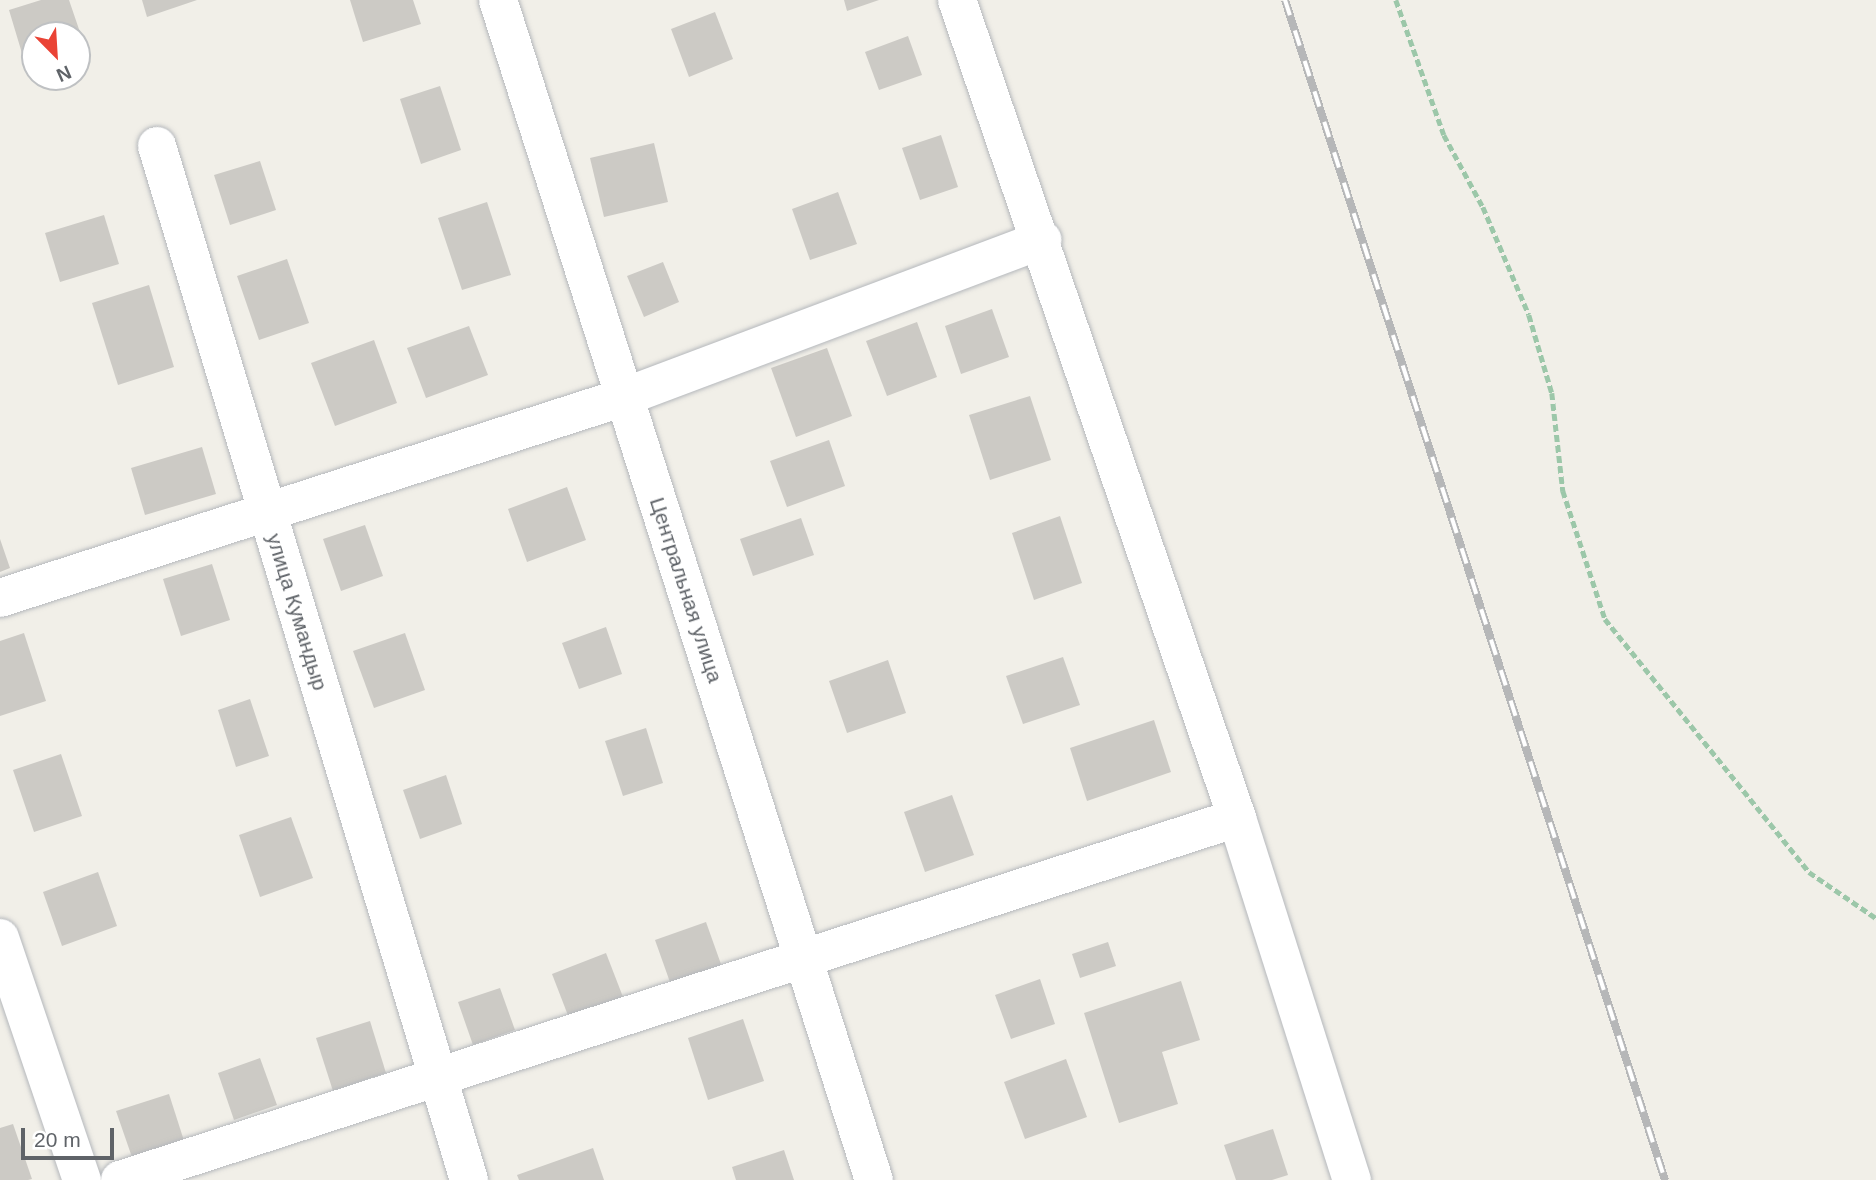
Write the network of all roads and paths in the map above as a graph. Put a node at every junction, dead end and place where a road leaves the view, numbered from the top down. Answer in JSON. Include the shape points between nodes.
{"nodes":[{"id":1,"x":498,"y":0,"type":"edge"},
{"id":2,"x":957,"y":0,"type":"edge"},
{"id":3,"x":1396,"y":0,"type":"edge"},
{"id":4,"x":157,"y":146,"type":"dead end"},
{"id":5,"x":1042,"y":240,"type":"junction"},
{"id":6,"x":624,"y":397,"type":"junction"},
{"id":7,"x":268,"y":513,"type":"junction"},
{"id":8,"x":0,"y":598,"type":"edge"},
{"id":9,"x":1237,"y":818,"type":"junction"},
{"id":10,"x":1876,"y":918,"type":"edge"},
{"id":11,"x":0,"y":938,"type":"edge"},
{"id":12,"x":805,"y":958,"type":"junction"},
{"id":13,"x":436,"y":1079,"type":"junction"},
{"id":14,"x":82,"y":1180,"type":"edge"},
{"id":15,"x":120,"y":1180,"type":"edge"},
{"id":16,"x":469,"y":1180,"type":"edge"},
{"id":17,"x":874,"y":1180,"type":"edge"},
{"id":18,"x":1352,"y":1180,"type":"edge"}],
"edges":[{"from":1,"to":6,"type":"street","name":"Центральная улица"},
{"from":2,"to":5,"type":"street"},
{"from":3,"to":10,"type":"path","via":[[1444,135],[1483,207],[1529,316],[1552,393],[1563,491],[1605,619],[1809,872]]},
{"from":4,"to":7,"type":"street","name":"улица Кумандыр"},
{"from":5,"to":6,"type":"street"},
{"from":5,"to":9,"type":"street"},
{"from":6,"to":7,"type":"street"},
{"from":6,"to":12,"type":"street","name":"Центральная улица"},
{"from":7,"to":8,"type":"street"},
{"from":7,"to":13,"type":"street","name":"улица Кумандыр"},
{"from":9,"to":12,"type":"street"},
{"from":9,"to":18,"type":"street"},
{"from":11,"to":14,"type":"street"},
{"from":12,"to":13,"type":"street"},
{"from":12,"to":17,"type":"street","name":"Центральная улица"},
{"from":13,"to":15,"type":"street"},
{"from":13,"to":16,"type":"street","name":"улица Кумандыр"}]}
